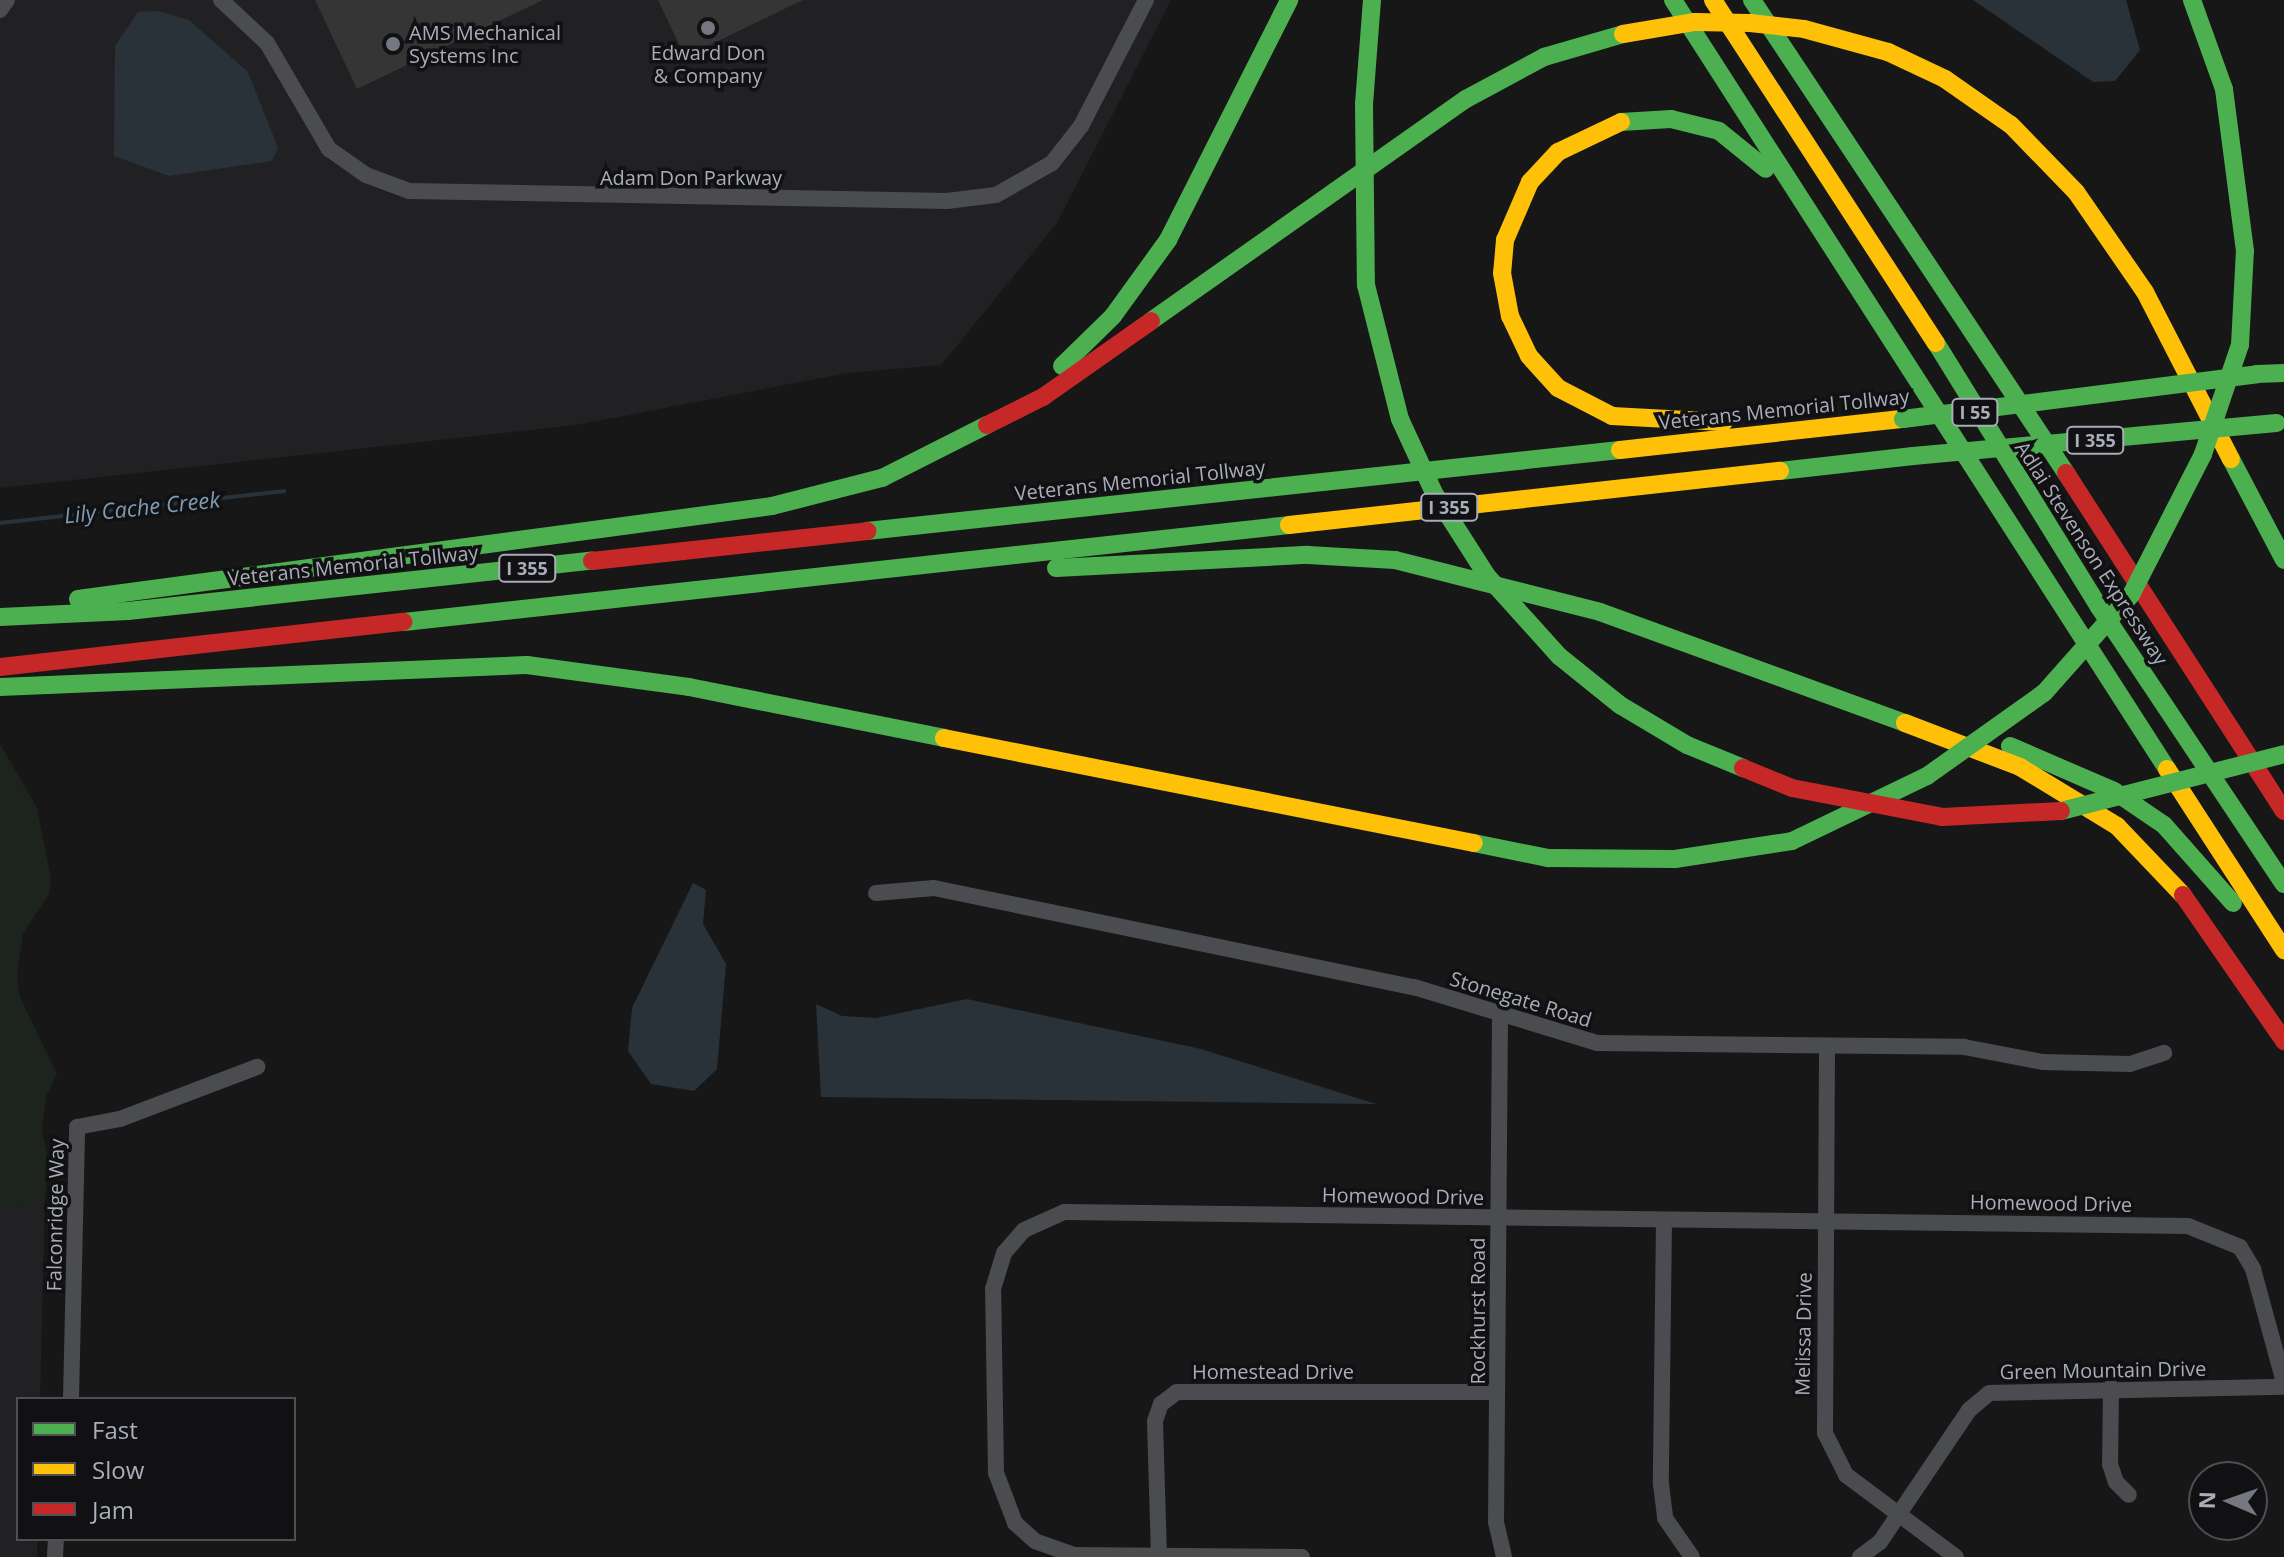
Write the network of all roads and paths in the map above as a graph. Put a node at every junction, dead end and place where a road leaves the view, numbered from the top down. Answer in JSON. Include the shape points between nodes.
{"nodes":[{"id":1,"x":7,"y":0,"type":"edge"},
{"id":2,"x":221,"y":0,"type":"edge"},
{"id":3,"x":1146,"y":0,"type":"edge"},
{"id":4,"x":1289,"y":0,"type":"edge"},
{"id":5,"x":1372,"y":0,"type":"edge"},
{"id":6,"x":1673,"y":0,"type":"edge"},
{"id":7,"x":1713,"y":0,"type":"edge"},
{"id":8,"x":1752,"y":0,"type":"edge"},
{"id":9,"x":2192,"y":0,"type":"edge"},
{"id":10,"x":0,"y":10,"type":"edge"},
{"id":11,"x":1884,"y":331,"type":"junction"},
{"id":12,"x":2284,"y":373,"type":"edge"},
{"id":13,"x":1894,"y":420,"type":"junction"},
{"id":14,"x":2280,"y":423,"type":"edge"},
{"id":15,"x":971,"y":438,"type":"junction"},
{"id":16,"x":985,"y":558,"type":"junction"},
{"id":17,"x":2284,"y":560,"type":"edge"},
{"id":18,"x":0,"y":615,"type":"edge"},
{"id":19,"x":0,"y":667,"type":"edge"},
{"id":20,"x":1803,"y":683,"type":"junction"},
{"id":21,"x":0,"y":687,"type":"edge"},
{"id":22,"x":2284,"y":754,"type":"edge"},
{"id":23,"x":2284,"y":811,"type":"edge"},
{"id":24,"x":2284,"y":884,"type":"edge"},
{"id":25,"x":876,"y":893,"type":"dead end"},
{"id":26,"x":2284,"y":950,"type":"edge"},
{"id":27,"x":2284,"y":966,"type":"edge"},
{"id":28,"x":1500,"y":1016,"type":"junction"},
{"id":29,"x":2284,"y":1041,"type":"edge"},
{"id":30,"x":1827,"y":1050,"type":"junction"},
{"id":31,"x":2164,"y":1053,"type":"dead end"},
{"id":32,"x":257,"y":1067,"type":"dead end"},
{"id":33,"x":1498,"y":1217,"type":"junction"},
{"id":34,"x":1824,"y":1219,"type":"junction"},
{"id":35,"x":1664,"y":1220,"type":"junction"},
{"id":36,"x":2284,"y":1385,"type":"edge"},
{"id":37,"x":2111,"y":1387,"type":"junction"},
{"id":38,"x":1497,"y":1392,"type":"junction"},
{"id":39,"x":71,"y":1397,"type":"edge"},
{"id":40,"x":2129,"y":1495,"type":"dead end"},
{"id":41,"x":1899,"y":1513,"type":"junction"},
{"id":42,"x":1159,"y":1556,"type":"edge"},
{"id":43,"x":1302,"y":1557,"type":"edge"},
{"id":44,"x":1504,"y":1557,"type":"edge"},
{"id":45,"x":1692,"y":1557,"type":"edge"},
{"id":46,"x":1860,"y":1557,"type":"edge"},
{"id":47,"x":1956,"y":1557,"type":"edge"}],
"edges":[{"from":1,"to":10,"type":"street"},
{"from":2,"to":3,"type":"street","name":"Adam Don Parkway","via":[[267,43],[329,149],[366,175],[409,191],[947,201],[996,195],[1052,163],[1081,126]]},
{"from":4,"to":15,"type":"highway","via":[[1182,216],[1139,282],[1082,349]]},
{"from":5,"to":22,"type":"highway","bridge":true,"via":[[1364,104],[1366,285],[1376,342],[1404,430],[1434,493],[1487,576],[1559,656],[1620,705],[1687,745],[1792,788],[1942,817],[2075,810]]},
{"from":6,"to":11,"type":"highway"},
{"from":7,"to":24,"type":"highway","name":"Adlai Stevenson Expressway","number":"I 55","via":[[2091,595]]},
{"from":8,"to":23,"type":"highway","name":"Adlai Stevenson Expressway","number":"I 55","via":[[1911,233]]},
{"from":9,"to":21,"type":"highway","bridge":true,"via":[[2224,89],[2245,251],[2240,345],[2180,510],[2131,595],[2044,693],[1927,776],[1792,841],[1675,859],[1548,858],[689,687],[527,665]]},
{"from":11,"to":13,"type":"highway","via":[[1769,171],[1719,131],[1693,122],[1627,120],[1570,143],[1530,182],[1505,240],[1503,286],[1518,338],[1546,377],[1593,408],[1671,423],[1838,416]]},
{"from":11,"to":26,"type":"highway"},
{"from":12,"to":13,"type":"highway","name":"Veterans Memorial Tollway","number":"I 355","bridge":true},
{"from":13,"to":18,"type":"highway","name":"Veterans Memorial Tollway","number":"I 355","via":[[128,611]]},
{"from":14,"to":16,"type":"highway","number":"I 355","bridge":true,"via":[[1913,456]]},
{"from":15,"to":17,"type":"highway","bridge":true,"via":[[1080,372],[1466,99],[1544,57],[1623,34],[1695,22],[1750,23],[1804,29],[1888,52],[1986,107],[2031,143],[2076,192],[2145,292]]},
{"from":15,"to":18,"type":"highway","via":[[882,478],[772,506],[146,587]]},
{"from":16,"to":19,"type":"highway","number":"I 355"},
{"from":16,"to":20,"type":"highway","via":[[1041,569],[1308,555],[1395,560],[1600,612]]},
{"from":20,"to":27,"type":"highway","via":[[1953,725],[2114,791],[2198,857]]},
{"from":20,"to":29,"type":"highway","via":[[2020,767],[2117,826],[2172,879]]},
{"from":25,"to":28,"type":"street","name":"Stonegate Road","via":[[934,888],[1414,987]]},
{"from":28,"to":30,"type":"street","name":"Stonegate Road","via":[[1597,1043]]},
{"from":28,"to":33,"type":"street","name":"Rockhurst Road"},
{"from":30,"to":31,"type":"street","name":"Stonegate Road","via":[[1964,1047],[2043,1062],[2130,1064]]},
{"from":30,"to":34,"type":"street","name":"Melissa Drive"},
{"from":32,"to":39,"type":"street","name":"Falconridge Way","via":[[120,1119],[77,1127]]},
{"from":33,"to":35,"type":"street","name":"Homewood Drive"},
{"from":33,"to":38,"type":"street","name":"Rockhurst Road"},
{"from":33,"to":42,"type":"street","name":"Homewood Drive","via":[[1064,1212],[1024,1230],[1004,1253],[993,1289],[996,1473],[1002,1500],[1015,1523],[1035,1541],[1074,1555]]},
{"from":34,"to":35,"type":"street","name":"Homewood Drive"},
{"from":34,"to":36,"type":"street","name":"Homewood Drive","via":[[2207,1230],[2240,1247],[2253,1269]]},
{"from":34,"to":41,"type":"street","name":"Melissa Drive","via":[[1825,1433],[1846,1475]]},
{"from":35,"to":45,"type":"street","via":[[1661,1484],[1665,1518]]},
{"from":36,"to":37,"type":"street","name":"Green Mountain Drive"},
{"from":37,"to":40,"type":"street","via":[[2110,1464],[2116,1482]]},
{"from":37,"to":41,"type":"street","name":"Green Mountain Drive","via":[[1989,1393],[1969,1410]]},
{"from":38,"to":42,"type":"street","name":"Homestead Drive","via":[[1177,1392],[1161,1404],[1155,1421]]},
{"from":38,"to":44,"type":"street","name":"Rockhurst Road","via":[[1496,1522]]},
{"from":41,"to":46,"type":"street","name":"Green Mountain Drive","via":[[1880,1542]]},
{"from":41,"to":47,"type":"street","name":"Melissa Drive"},
{"from":42,"to":43,"type":"street","name":"Homewood Drive"}]}
